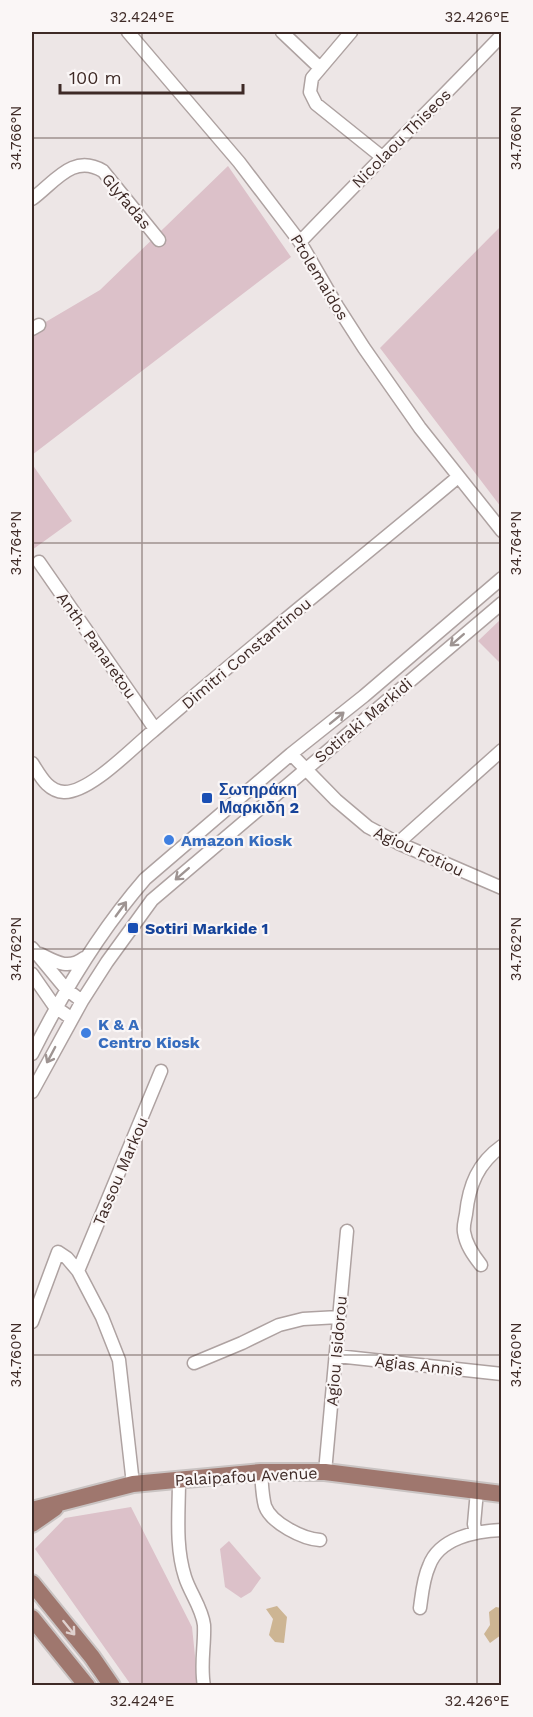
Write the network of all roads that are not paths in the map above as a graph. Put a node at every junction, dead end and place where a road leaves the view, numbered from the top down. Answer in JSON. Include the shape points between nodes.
{"nodes":[{"id":1,"x":128,"y":32,"type":"edge"},
{"id":2,"x":282,"y":32,"type":"edge"},
{"id":3,"x":351,"y":32,"type":"edge"},
{"id":4,"x":501,"y":35,"type":"edge"},
{"id":5,"x":320,"y":68,"type":"junction"},
{"id":6,"x":382,"y":157,"type":"junction"},
{"id":7,"x":32,"y":199,"type":"edge"},
{"id":8,"x":159,"y":240,"type":"dead end"},
{"id":9,"x":300,"y":242,"type":"junction"},
{"id":10,"x":458,"y":477,"type":"junction"},
{"id":11,"x":501,"y":531,"type":"edge"},
{"id":12,"x":39,"y":562,"type":"dead end"},
{"id":13,"x":501,"y":578,"type":"edge"},
{"id":14,"x":501,"y":603,"type":"edge"},
{"id":15,"x":155,"y":729,"type":"junction"},
{"id":16,"x":501,"y":750,"type":"edge"},
{"id":17,"x":291,"y":754,"type":"junction"},
{"id":18,"x":32,"y":763,"type":"edge"},
{"id":19,"x":306,"y":768,"type":"junction"},
{"id":20,"x":398,"y":843,"type":"junction"},
{"id":21,"x":501,"y":888,"type":"edge"},
{"id":22,"x":32,"y":950,"type":"edge"},
{"id":23,"x":87,"y":956,"type":"junction"},
{"id":24,"x":32,"y":974,"type":"edge"},
{"id":25,"x":66,"y":989,"type":"junction"},
{"id":26,"x":82,"y":1001,"type":"junction"},
{"id":27,"x":55,"y":1006,"type":"junction"},
{"id":28,"x":71,"y":1018,"type":"junction"},
{"id":29,"x":32,"y":1054,"type":"edge"},
{"id":30,"x":161,"y":1071,"type":"dead end"},
{"id":31,"x":32,"y":1092,"type":"edge"},
{"id":32,"x":501,"y":1146,"type":"edge"},
{"id":33,"x":347,"y":1231,"type":"dead end"},
{"id":34,"x":481,"y":1265,"type":"dead end"},
{"id":35,"x":78,"y":1271,"type":"junction"},
{"id":36,"x":339,"y":1317,"type":"junction"},
{"id":37,"x":32,"y":1322,"type":"edge"},
{"id":38,"x":337,"y":1356,"type":"junction"},
{"id":39,"x":194,"y":1363,"type":"dead end"},
{"id":40,"x":501,"y":1374,"type":"edge"},
{"id":41,"x":261,"y":1472,"type":"junction"},
{"id":42,"x":325,"y":1472,"type":"junction"},
{"id":43,"x":179,"y":1480,"type":"junction"},
{"id":44,"x":132,"y":1484,"type":"junction"},
{"id":45,"x":477,"y":1491,"type":"junction"},
{"id":46,"x":501,"y":1494,"type":"edge"},
{"id":47,"x":63,"y":1503,"type":"junction"},
{"id":48,"x":32,"y":1510,"type":"edge"},
{"id":49,"x":32,"y":1524,"type":"edge"},
{"id":50,"x":501,"y":1530,"type":"edge"},
{"id":51,"x":476,"y":1533,"type":"junction"},
{"id":52,"x":320,"y":1540,"type":"dead end"},
{"id":53,"x":32,"y":1582,"type":"edge"},
{"id":54,"x":420,"y":1608,"type":"dead end"},
{"id":55,"x":32,"y":1618,"type":"edge"},
{"id":56,"x":87,"y":1686,"type":"edge"},
{"id":57,"x":111,"y":1686,"type":"edge"},
{"id":58,"x":204,"y":1686,"type":"edge"}],
"edges":[{"from":1,"to":9,"type":"street","name":"Ptolemaidos","via":[[240,162]]},
{"from":2,"to":5,"type":"street"},
{"from":3,"to":5,"type":"street"},
{"from":4,"to":6,"type":"street","name":"Nicolaou Thiseos"},
{"from":5,"to":6,"type":"street","via":[[310,87],[316,104]]},
{"from":6,"to":9,"type":"street","name":"Nicolaou Thiseos"},
{"from":7,"to":8,"type":"street","name":"Glyfadas","via":[[72,167],[95,166]]},
{"from":9,"to":10,"type":"street","name":"Ptolemaidos","via":[[364,348]]},
{"from":10,"to":11,"type":"street","name":"Ptolemaidos"},
{"from":10,"to":15,"type":"street","name":"Dimitri Constantinou"},
{"from":12,"to":15,"type":"street","name":"Anth. Panaretou"},
{"from":17,"to":13,"type":"street","name":"Sotiraki Markidi","one_way":true},
{"from":14,"to":19,"type":"street","name":"Sotiraki Markidi","one_way":true},
{"from":15,"to":18,"type":"street","name":"Dimitri Constantinou","via":[[99,778],[75,790],[53,789]]},
{"from":16,"to":20,"type":"street"},
{"from":17,"to":19,"type":"street","name":"Agiou Fotiou"},
{"from":23,"to":17,"type":"street","name":"Sotiraki Markidi","one_way":true,"via":[[145,879]]},
{"from":19,"to":20,"type":"street","name":"Agiou Fotiou","via":[[368,827]]},
{"from":19,"to":26,"type":"street","name":"Sotiraki Markidi","one_way":true,"via":[[152,900]]},
{"from":20,"to":21,"type":"street","name":"Agiou Fotiou"},
{"from":22,"to":23,"type":"street","via":[[66,966]]},
{"from":22,"to":25,"type":"street"},
{"from":23,"to":25,"type":"street","name":"Sotiraki Markidi"},
{"from":24,"to":27,"type":"street"},
{"from":25,"to":26,"type":"street"},
{"from":25,"to":27,"type":"street","name":"Sotiraki Markidi"},
{"from":26,"to":28,"type":"street","name":"Sotiraki Markidi"},
{"from":27,"to":28,"type":"street"},
{"from":27,"to":29,"type":"street","name":"Sotiraki Markidi"},
{"from":28,"to":31,"type":"street","name":"Sotiraki Markidi","one_way":true},
{"from":30,"to":35,"type":"street","name":"Tassou Markou"},
{"from":32,"to":34,"type":"street","via":[[480,1168],[469,1191],[464,1230],[471,1253]]},
{"from":33,"to":36,"type":"street","name":"Agiou Isidorou"},
{"from":35,"to":37,"type":"street","via":[[58,1252]]},
{"from":35,"to":44,"type":"street","via":[[119,1360]]},
{"from":36,"to":38,"type":"street","name":"Agiou Isidorou"},
{"from":36,"to":39,"type":"street","via":[[279,1325]]},
{"from":38,"to":40,"type":"street","name":"Agias Annis"},
{"from":38,"to":42,"type":"street","name":"Agiou Isidorou"},
{"from":41,"to":42,"type":"main road","name":"Palaipafou Avenue"},
{"from":41,"to":43,"type":"main road","name":"Palaipafou Avenue"},
{"from":41,"to":52,"type":"street","via":[[266,1508],[272,1517],[300,1536]]},
{"from":42,"to":45,"type":"main road","name":"Palaipafou Avenue"},
{"from":43,"to":44,"type":"main road","name":"Palaipafou Avenue"},
{"from":43,"to":58,"type":"street","via":[[180,1555],[204,1624]]},
{"from":44,"to":47,"type":"main road","name":"Palaipafou Avenue"},
{"from":45,"to":46,"type":"main road","name":"Palaipafou Avenue"},
{"from":45,"to":51,"type":"street"},
{"from":47,"to":48,"type":"main road","name":"Palaipafou Avenue"},
{"from":47,"to":49,"type":"main road","name":"Palaipafou Avenue"},
{"from":50,"to":51,"type":"street"},
{"from":51,"to":54,"type":"street","via":[[439,1550],[429,1564]]},
{"from":53,"to":57,"type":"main road","one_way":true},
{"from":55,"to":56,"type":"main road"}]}
